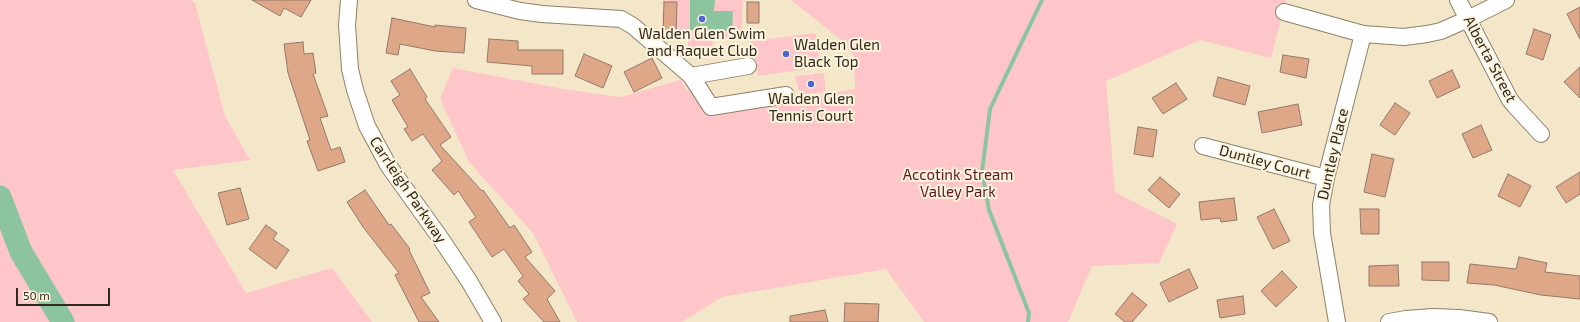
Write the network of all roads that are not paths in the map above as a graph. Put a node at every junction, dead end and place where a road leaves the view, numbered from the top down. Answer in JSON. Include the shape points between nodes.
{"nodes":[{"id":1,"x":349,"y":0,"type":"edge"},
{"id":2,"x":476,"y":0,"type":"edge"},
{"id":3,"x":1458,"y":0,"type":"edge"},
{"id":4,"x":1506,"y":0,"type":"edge"},
{"id":5,"x":1284,"y":12,"type":"dead end"},
{"id":6,"x":1468,"y":19,"type":"junction"},
{"id":7,"x":1363,"y":34,"type":"junction"},
{"id":8,"x":748,"y":66,"type":"dead end"},
{"id":9,"x":691,"y":76,"type":"junction"},
{"id":10,"x":786,"y":95,"type":"dead end"},
{"id":11,"x":1541,"y":134,"type":"dead end"},
{"id":12,"x":1204,"y":146,"type":"dead end"},
{"id":13,"x":1326,"y":178,"type":"junction"},
{"id":14,"x":493,"y":322,"type":"edge"},
{"id":15,"x":1337,"y":322,"type":"edge"},
{"id":16,"x":1389,"y":322,"type":"edge"},
{"id":17,"x":1489,"y":322,"type":"edge"}],
"edges":[{"from":1,"to":14,"type":"street","name":"Carrleigh Parkway","via":[[347,25],[350,69],[356,97],[367,126],[388,165],[441,239]]},
{"from":2,"to":9,"type":"street","via":[[542,14],[621,19],[633,26]]},
{"from":3,"to":6,"type":"street","name":"Alberta Street"},
{"from":4,"to":6,"type":"street"},
{"from":5,"to":7,"type":"street"},
{"from":6,"to":7,"type":"street","via":[[1427,34],[1404,37]]},
{"from":6,"to":11,"type":"street","name":"Alberta Street","via":[[1510,100]]},
{"from":7,"to":13,"type":"street","name":"Duntley Place"},
{"from":8,"to":9,"type":"street"},
{"from":9,"to":10,"type":"street","via":[[711,106]]},
{"from":12,"to":13,"type":"street","name":"Duntley Court"},
{"from":13,"to":15,"type":"street","name":"Duntley Place","via":[[1321,205],[1322,233]]},
{"from":16,"to":17,"type":"street","via":[[1434,317]]}]}
